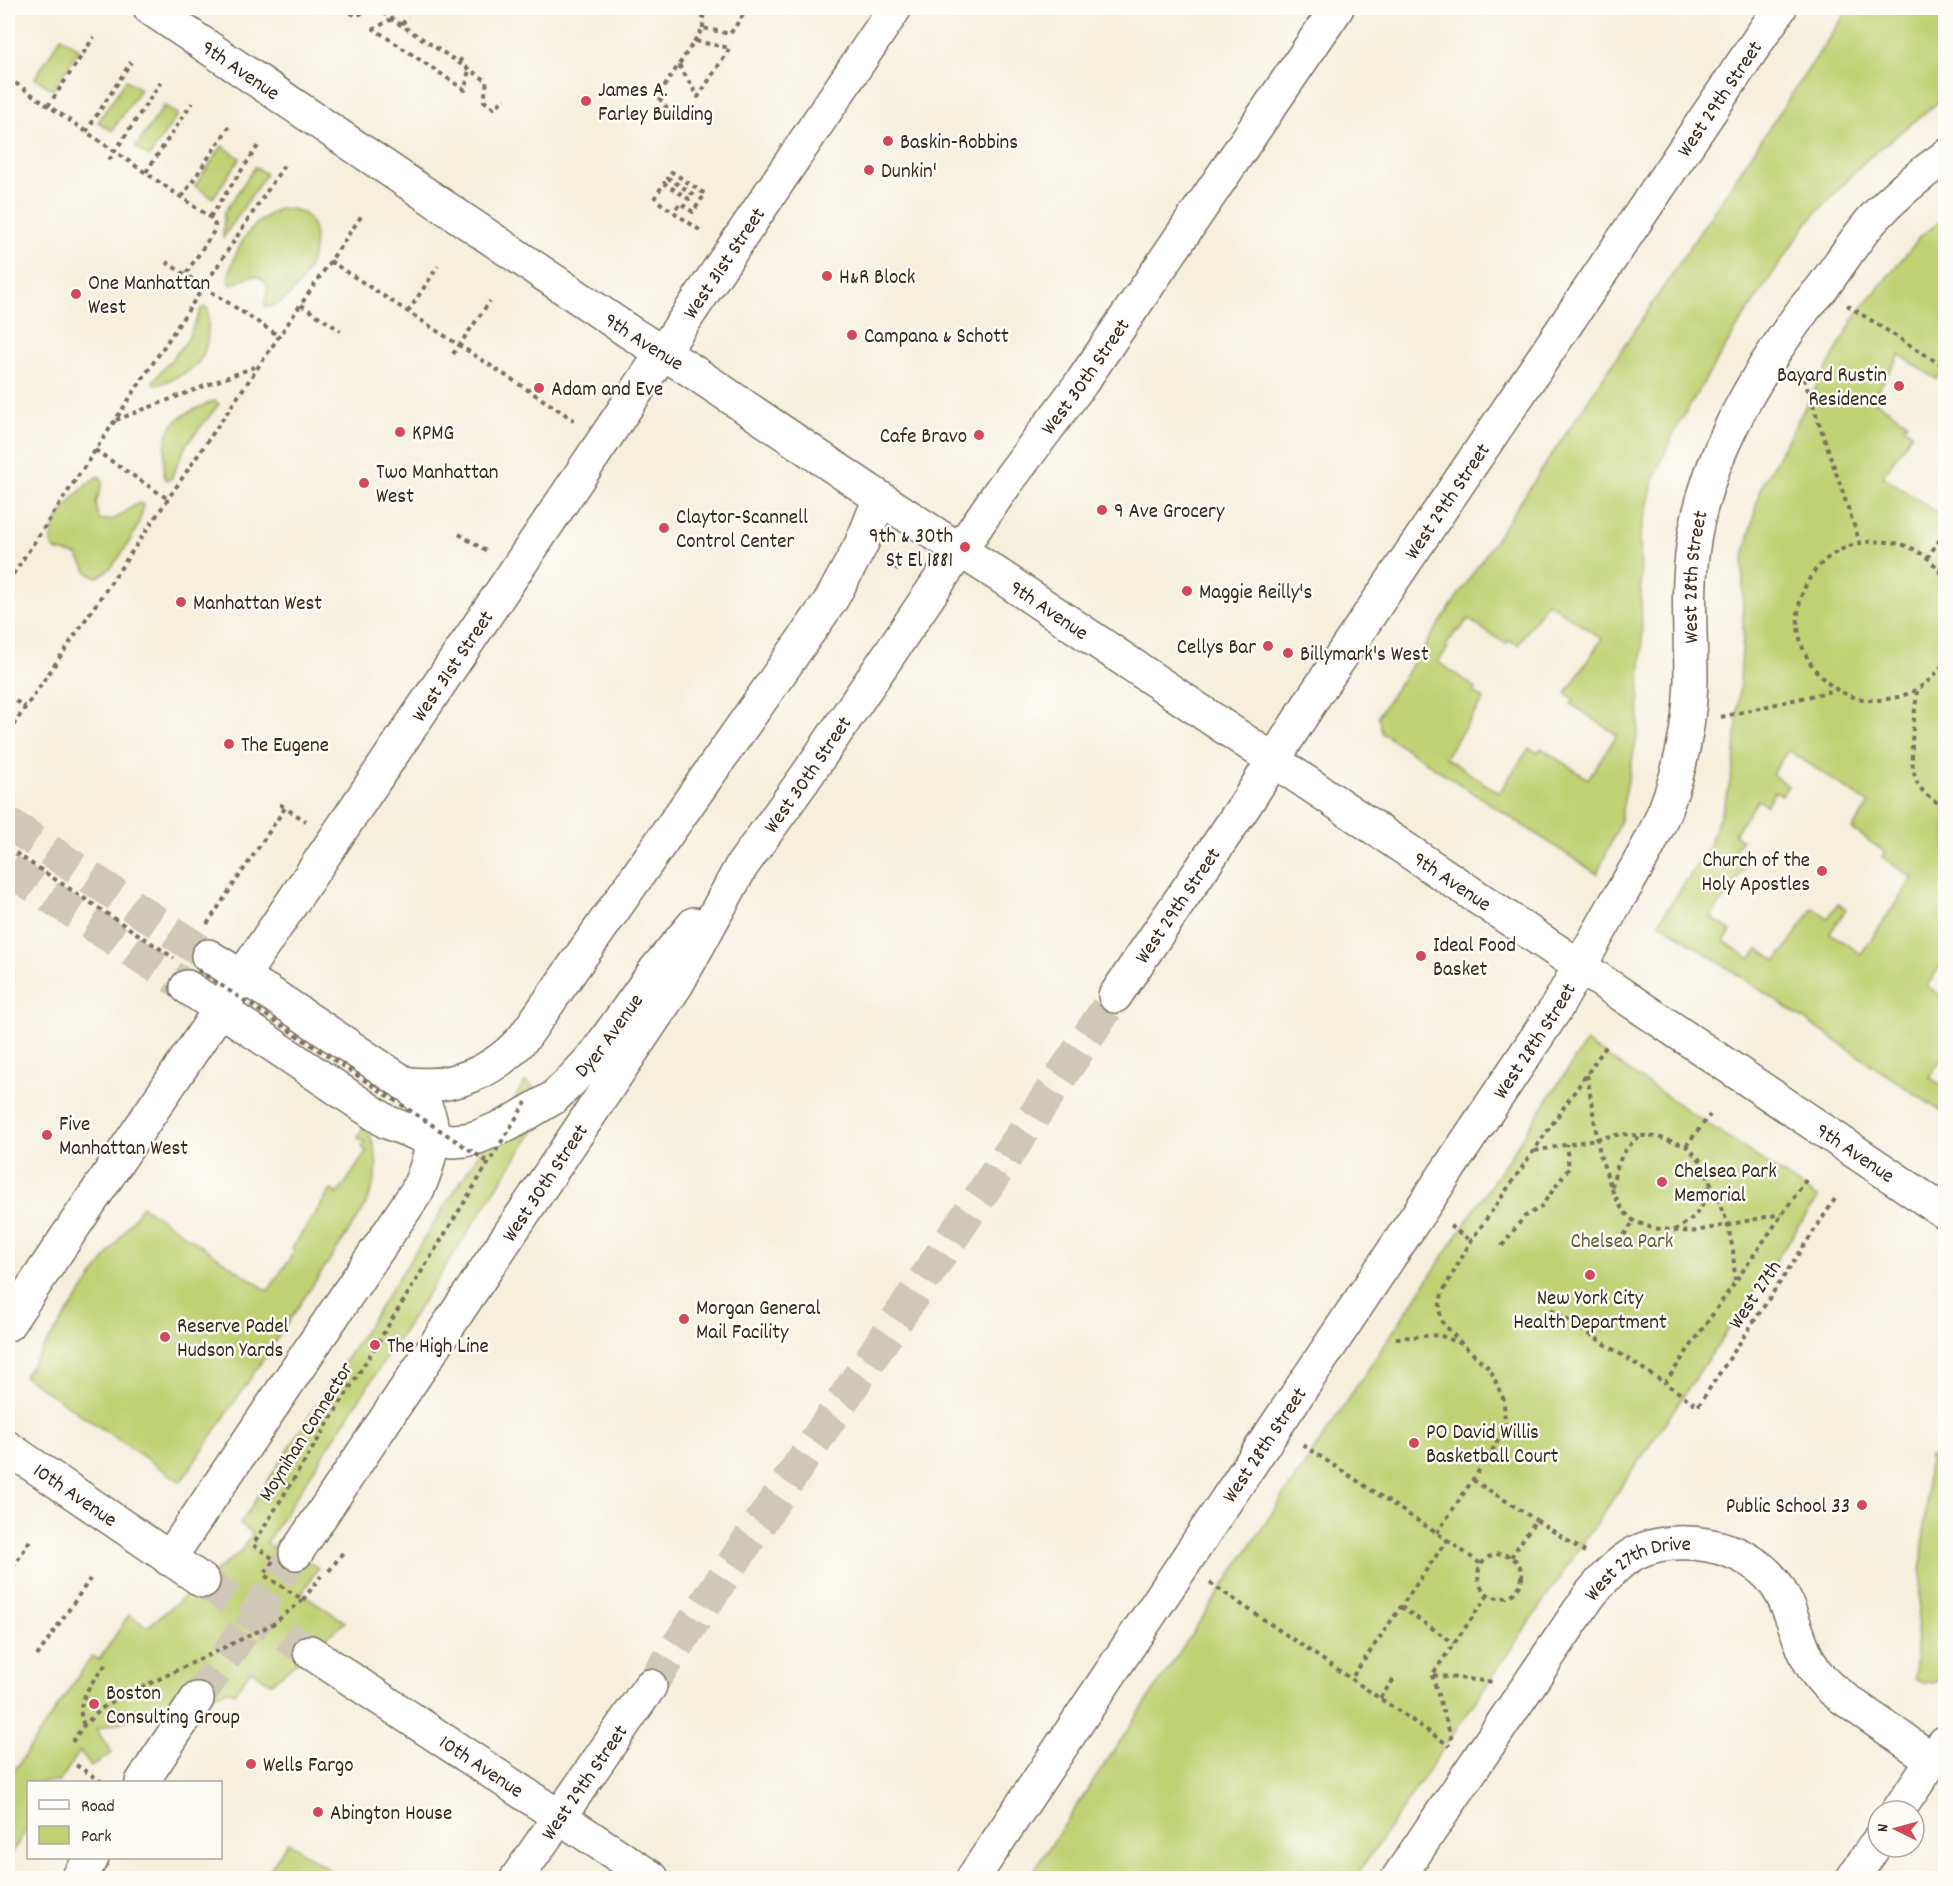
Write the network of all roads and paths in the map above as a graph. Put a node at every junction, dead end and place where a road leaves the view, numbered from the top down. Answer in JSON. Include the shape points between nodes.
{"nodes":[{"id":1,"x":150,"y":8,"type":"edge"},
{"id":2,"x":344,"y":8,"type":"edge"},
{"id":3,"x":373,"y":8,"type":"edge"},
{"id":4,"x":709,"y":8,"type":"edge"},
{"id":5,"x":748,"y":8,"type":"edge"},
{"id":6,"x":895,"y":8,"type":"edge"},
{"id":7,"x":1337,"y":8,"type":"edge"},
{"id":8,"x":1780,"y":8,"type":"edge"},
{"id":9,"x":408,"y":16,"type":"dead end"},
{"id":10,"x":392,"y":19,"type":"junction"},
{"id":11,"x":402,"y":24,"type":"junction"},
{"id":12,"x":703,"y":28,"type":"junction"},
{"id":13,"x":94,"y":37,"type":"dead end"},
{"id":14,"x":694,"y":41,"type":"junction"},
{"id":15,"x":464,"y":56,"type":"dead end"},
{"id":16,"x":132,"y":62,"type":"dead end"},
{"id":17,"x":459,"y":62,"type":"junction"},
{"id":18,"x":679,"y":64,"type":"junction"},
{"id":19,"x":469,"y":69,"type":"junction"},
{"id":20,"x":8,"y":78,"type":"edge"},
{"id":21,"x":161,"y":82,"type":"dead end"},
{"id":22,"x":506,"y":99,"type":"dead end"},
{"id":23,"x":192,"y":102,"type":"dead end"},
{"id":24,"x":48,"y":106,"type":"junction"},
{"id":25,"x":667,"y":109,"type":"dead end"},
{"id":26,"x":229,"y":127,"type":"dead end"},
{"id":27,"x":86,"y":132,"type":"junction"},
{"id":28,"x":258,"y":146,"type":"dead end"},
{"id":29,"x":115,"y":151,"type":"junction"},
{"id":30,"x":1946,"y":156,"type":"edge"},
{"id":31,"x":109,"y":160,"type":"dead end"},
{"id":32,"x":285,"y":164,"type":"dead end"},
{"id":33,"x":146,"y":172,"type":"junction"},
{"id":34,"x":182,"y":197,"type":"junction"},
{"id":35,"x":654,"y":199,"type":"dead end"},
{"id":36,"x":658,"y":202,"type":"dead end"},
{"id":37,"x":674,"y":213,"type":"junction"},
{"id":38,"x":362,"y":215,"type":"dead end"},
{"id":39,"x":210,"y":217,"type":"junction"},
{"id":40,"x":700,"y":231,"type":"dead end"},
{"id":41,"x":330,"y":261,"type":"junction"},
{"id":42,"x":166,"y":262,"type":"dead end"},
{"id":43,"x":438,"y":267,"type":"dead end"},
{"id":44,"x":185,"y":275,"type":"junction"},
{"id":45,"x":204,"y":287,"type":"junction"},
{"id":46,"x":1821,"y":289,"type":"junction"},
{"id":47,"x":490,"y":300,"type":"dead end"},
{"id":48,"x":301,"y":305,"type":"junction"},
{"id":49,"x":408,"y":312,"type":"junction"},
{"id":50,"x":341,"y":331,"type":"dead end"},
{"id":51,"x":1788,"y":333,"type":"junction"},
{"id":52,"x":279,"y":336,"type":"junction"},
{"id":53,"x":459,"y":346,"type":"junction"},
{"id":54,"x":663,"y":352,"type":"junction"},
{"id":55,"x":453,"y":354,"type":"dead end"},
{"id":56,"x":259,"y":365,"type":"junction"},
{"id":57,"x":1946,"y":368,"type":"edge"},
{"id":58,"x":115,"y":420,"type":"junction"},
{"id":59,"x":574,"y":420,"type":"dead end"},
{"id":60,"x":95,"y":450,"type":"junction"},
{"id":61,"x":880,"y":498,"type":"junction"},
{"id":62,"x":168,"y":499,"type":"junction"},
{"id":63,"x":1946,"y":530,"type":"edge"},
{"id":64,"x":459,"y":534,"type":"dead end"},
{"id":65,"x":1941,"y":538,"type":"junction"},
{"id":66,"x":1946,"y":541,"type":"edge"},
{"id":67,"x":1860,"y":543,"type":"junction"},
{"id":68,"x":960,"y":550,"type":"junction"},
{"id":69,"x":486,"y":552,"type":"dead end"},
{"id":70,"x":902,"y":555,"type":"dead end"},
{"id":71,"x":1927,"y":558,"type":"junction"},
{"id":72,"x":893,"y":566,"type":"dead end"},
{"id":73,"x":1946,"y":581,"type":"edge"},
{"id":74,"x":8,"y":582,"type":"edge"},
{"id":75,"x":1946,"y":660,"type":"edge"},
{"id":76,"x":1836,"y":690,"type":"junction"},
{"id":77,"x":1917,"y":691,"type":"junction"},
{"id":78,"x":8,"y":696,"type":"edge"},
{"id":79,"x":25,"y":707,"type":"junction"},
{"id":80,"x":1688,"y":725,"type":"junction"},
{"id":81,"x":8,"y":733,"type":"edge"},
{"id":82,"x":1273,"y":760,"type":"junction"},
{"id":83,"x":279,"y":804,"type":"dead end"},
{"id":84,"x":285,"y":808,"type":"junction"},
{"id":85,"x":1946,"y":808,"type":"edge"},
{"id":86,"x":306,"y":821,"type":"dead end"},
{"id":87,"x":8,"y":848,"type":"edge"},
{"id":88,"x":741,"y":867,"type":"junction"},
{"id":89,"x":209,"y":921,"type":"dead end"},
{"id":90,"x":1579,"y":967,"type":"junction"},
{"id":91,"x":193,"y":968,"type":"junction"},
{"id":92,"x":241,"y":976,"type":"junction"},
{"id":93,"x":1115,"y":996,"type":"tunnel mouth"},
{"id":94,"x":220,"y":1008,"type":"junction"},
{"id":95,"x":1607,"y":1045,"type":"dead end"},
{"id":96,"x":1587,"y":1074,"type":"junction"},
{"id":97,"x":404,"y":1083,"type":"junction"},
{"id":98,"x":526,"y":1101,"type":"dead end"},
{"id":99,"x":1710,"y":1115,"type":"dead end"},
{"id":100,"x":1642,"y":1136,"type":"junction"},
{"id":101,"x":1598,"y":1138,"type":"junction"},
{"id":102,"x":433,"y":1139,"type":"junction"},
{"id":103,"x":1566,"y":1144,"type":"junction"},
{"id":104,"x":1686,"y":1146,"type":"junction"},
{"id":105,"x":1534,"y":1151,"type":"junction"},
{"id":106,"x":488,"y":1162,"type":"junction"},
{"id":107,"x":1709,"y":1178,"type":"junction"},
{"id":108,"x":1806,"y":1180,"type":"dead end"},
{"id":109,"x":1611,"y":1188,"type":"junction"},
{"id":110,"x":1836,"y":1199,"type":"dead end"},
{"id":111,"x":1946,"y":1213,"type":"edge"},
{"id":112,"x":1782,"y":1214,"type":"junction"},
{"id":113,"x":1634,"y":1221,"type":"junction"},
{"id":114,"x":1449,"y":1225,"type":"dead end"},
{"id":115,"x":1728,"y":1226,"type":"junction"},
{"id":116,"x":1674,"y":1231,"type":"junction"},
{"id":117,"x":1624,"y":1235,"type":"dead end"},
{"id":118,"x":1472,"y":1241,"type":"junction"},
{"id":119,"x":1502,"y":1246,"type":"dead end"},
{"id":120,"x":1736,"y":1281,"type":"junction"},
{"id":121,"x":1551,"y":1309,"type":"dead end"},
{"id":122,"x":8,"y":1324,"type":"edge"},
{"id":123,"x":1396,"y":1338,"type":"dead end"},
{"id":124,"x":1462,"y":1344,"type":"junction"},
{"id":125,"x":1665,"y":1383,"type":"junction"},
{"id":126,"x":1303,"y":1444,"type":"dead end"},
{"id":127,"x":8,"y":1448,"type":"edge"},
{"id":128,"x":1473,"y":1480,"type":"junction"},
{"id":129,"x":1536,"y":1520,"type":"junction"},
{"id":130,"x":1437,"y":1533,"type":"junction"},
{"id":131,"x":31,"y":1539,"type":"dead end"},
{"id":132,"x":1447,"y":1540,"type":"junction"},
{"id":133,"x":344,"y":1551,"type":"dead end"},
{"id":134,"x":296,"y":1553,"type":"tunnel mouth"},
{"id":135,"x":1591,"y":1556,"type":"dead end"},
{"id":136,"x":1511,"y":1557,"type":"junction"},
{"id":137,"x":170,"y":1559,"type":"junction"},
{"id":138,"x":1481,"y":1564,"type":"junction"},
{"id":139,"x":10,"y":1567,"type":"edge"},
{"id":140,"x":329,"y":1571,"type":"dead end"},
{"id":141,"x":8,"y":1575,"type":"edge"},
{"id":142,"x":90,"y":1579,"type":"dead end"},
{"id":143,"x":203,"y":1581,"type":"tunnel mouth"},
{"id":144,"x":1210,"y":1583,"type":"dead end"},
{"id":145,"x":1488,"y":1595,"type":"junction"},
{"id":146,"x":1401,"y":1607,"type":"junction"},
{"id":147,"x":1454,"y":1643,"type":"junction"},
{"id":148,"x":310,"y":1652,"type":"tunnel mouth"},
{"id":149,"x":37,"y":1656,"type":"dead end"},
{"id":150,"x":106,"y":1664,"type":"dead end"},
{"id":151,"x":1432,"y":1675,"type":"junction"},
{"id":152,"x":1351,"y":1679,"type":"junction"},
{"id":153,"x":1394,"y":1679,"type":"dead end"},
{"id":154,"x":1502,"y":1683,"type":"dead end"},
{"id":155,"x":650,"y":1686,"type":"tunnel mouth"},
{"id":156,"x":1380,"y":1698,"type":"junction"},
{"id":157,"x":197,"y":1699,"type":"tunnel mouth"},
{"id":158,"x":84,"y":1725,"type":"junction"},
{"id":159,"x":72,"y":1742,"type":"dead end"},
{"id":160,"x":1939,"y":1750,"type":"edge"},
{"id":161,"x":76,"y":1765,"type":"dead end"},
{"id":162,"x":100,"y":1781,"type":"edge"},
{"id":163,"x":143,"y":1781,"type":"edge"},
{"id":164,"x":1906,"y":1799,"type":"edge"},
{"id":165,"x":560,"y":1817,"type":"junction"},
{"id":166,"x":91,"y":1859,"type":"edge"},
{"id":167,"x":1866,"y":1859,"type":"edge"},
{"id":168,"x":78,"y":1878,"type":"edge"},
{"id":169,"x":517,"y":1878,"type":"edge"},
{"id":170,"x":652,"y":1878,"type":"edge"},
{"id":171,"x":973,"y":1878,"type":"edge"},
{"id":172,"x":1398,"y":1878,"type":"edge"},
{"id":173,"x":1853,"y":1878,"type":"edge"}],
"edges":[{"from":1,"to":54,"type":"main road","name":"9th Avenue"},
{"from":2,"to":3,"type":"path","via":[[356,16]]},
{"from":3,"to":10,"type":"path"},
{"from":4,"to":12,"type":"path","via":[[703,16]]},
{"from":5,"to":12,"type":"path","via":[[730,34]]},
{"from":6,"to":54,"type":"main road","name":"West 31st Street"},
{"from":7,"to":68,"type":"main road","name":"West 30th Street","via":[[1082,382]]},
{"from":8,"to":82,"type":"main road","name":"West 29th Street"},
{"from":9,"to":11,"type":"path"},
{"from":10,"to":11,"type":"path"},
{"from":10,"to":19,"type":"path","via":[[374,29],[465,90]]},
{"from":11,"to":17,"type":"path"},
{"from":12,"to":14,"type":"path"},
{"from":13,"to":24,"type":"path"},
{"from":14,"to":18,"type":"path"},
{"from":14,"to":18,"type":"path","via":[[730,48],[698,97]]},
{"from":15,"to":17,"type":"path"},
{"from":16,"to":27,"type":"path"},
{"from":17,"to":19,"type":"path"},
{"from":18,"to":25,"type":"path","via":[[658,96]]},
{"from":19,"to":22,"type":"path","via":[[487,81],[484,101],[494,108]]},
{"from":20,"to":24,"type":"path"},
{"from":21,"to":29,"type":"path"},
{"from":23,"to":33,"type":"path"},
{"from":24,"to":27,"type":"path"},
{"from":26,"to":34,"type":"path"},
{"from":27,"to":29,"type":"path"},
{"from":28,"to":39,"type":"path"},
{"from":29,"to":31,"type":"path"},
{"from":29,"to":33,"type":"path"},
{"from":30,"to":46,"type":"main road","name":"West 28th Street","via":[[1914,180],[1871,222]]},
{"from":32,"to":45,"type":"path"},
{"from":33,"to":34,"type":"path"},
{"from":34,"to":39,"type":"path"},
{"from":35,"to":37,"type":"path","via":[[664,183],[689,200],[693,194],[668,178],[672,172],[705,194],[693,212],[680,203]]},
{"from":36,"to":37,"type":"path"},
{"from":37,"to":40,"type":"path"},
{"from":38,"to":41,"type":"path"},
{"from":39,"to":44,"type":"path","via":[[214,231]]},
{"from":41,"to":48,"type":"path"},
{"from":41,"to":49,"type":"path"},
{"from":42,"to":44,"type":"path"},
{"from":43,"to":49,"type":"path"},
{"from":44,"to":45,"type":"path"},
{"from":45,"to":52,"type":"path"},
{"from":45,"to":58,"type":"path"},
{"from":46,"to":51,"type":"main road","name":"West 28th Street"},
{"from":46,"to":57,"type":"path"},
{"from":47,"to":53,"type":"path"},
{"from":48,"to":50,"type":"path"},
{"from":48,"to":52,"type":"path"},
{"from":49,"to":53,"type":"path"},
{"from":51,"to":67,"type":"path"},
{"from":51,"to":80,"type":"main road","name":"West 28th Street","via":[[1729,429],[1703,497],[1690,572]]},
{"from":52,"to":56,"type":"path"},
{"from":53,"to":55,"type":"path"},
{"from":53,"to":59,"type":"path"},
{"from":54,"to":61,"type":"main road","name":"9th Avenue"},
{"from":54,"to":92,"type":"main road","name":"West 31st Street"},
{"from":56,"to":58,"type":"path"},
{"from":56,"to":62,"type":"path"},
{"from":58,"to":60,"type":"path"},
{"from":60,"to":62,"type":"path"},
{"from":60,"to":74,"type":"path"},
{"from":61,"to":68,"type":"main road","name":"9th Avenue"},
{"from":61,"to":97,"type":"main road","via":[[861,545],[831,600],[525,1036],[500,1061],[466,1078],[430,1086]]},
{"from":62,"to":79,"type":"path"},
{"from":63,"to":65,"type":"path"},
{"from":64,"to":69,"type":"path"},
{"from":65,"to":66,"type":"path"},
{"from":65,"to":71,"type":"path"},
{"from":67,"to":71,"type":"path","via":[[1898,543]]},
{"from":67,"to":76,"type":"path","via":[[1827,558],[1810,576],[1800,599],[1797,623],[1802,648],[1815,672]]},
{"from":68,"to":82,"type":"main road","name":"9th Avenue"},
{"from":68,"to":88,"type":"main road","name":"West 30th Street"},
{"from":70,"to":72,"type":"path"},
{"from":71,"to":73,"type":"path"},
{"from":75,"to":77,"type":"path","via":[[1938,673]]},
{"from":76,"to":77,"type":"path","via":[[1863,700],[1891,700]]},
{"from":76,"to":80,"type":"path"},
{"from":77,"to":85,"type":"path","via":[[1913,772],[1928,797]]},
{"from":78,"to":79,"type":"path"},
{"from":79,"to":81,"type":"path"},
{"from":80,"to":90,"type":"main road","name":"West 28th Street","via":[[1661,822]]},
{"from":82,"to":90,"type":"main road","name":"9th Avenue"},
{"from":82,"to":93,"type":"main road","name":"West 29th Street"},
{"from":83,"to":84,"type":"path"},
{"from":84,"to":86,"type":"path"},
{"from":84,"to":89,"type":"path"},
{"from":87,"to":91,"type":"path"},
{"from":88,"to":102,"type":"main road","name":"Dyer Avenue","via":[[657,968],[595,1055],[553,1098],[478,1137]]},
{"from":88,"to":134,"type":"main road","name":"West 30th Street","via":[[677,984]]},
{"from":90,"to":111,"type":"main road","name":"9th Avenue"},
{"from":90,"to":171,"type":"main road","name":"West 28th Street","via":[[1555,1010]]},
{"from":91,"to":92,"type":"main road"},
{"from":91,"to":94,"type":"main road","name":"Dyer Avenue"},
{"from":91,"to":106,"type":"path","bridge":true},
{"from":92,"to":94,"type":"main road","name":"West 31st Street"},
{"from":92,"to":97,"type":"main road"},
{"from":94,"to":102,"type":"main road","name":"Dyer Avenue","via":[[387,1122]]},
{"from":94,"to":122,"type":"main road","name":"West 31st Street"},
{"from":95,"to":96,"type":"path"},
{"from":96,"to":101,"type":"path"},
{"from":96,"to":105,"type":"path"},
{"from":97,"to":102,"type":"main road","via":[[422,1103]]},
{"from":98,"to":106,"type":"path","name":"Moynihan Connector","bridge":true},
{"from":99,"to":104,"type":"path"},
{"from":100,"to":101,"type":"path"},
{"from":100,"to":104,"type":"path"},
{"from":100,"to":109,"type":"path","via":[[1625,1150]]},
{"from":101,"to":103,"type":"path"},
{"from":101,"to":109,"type":"path"},
{"from":102,"to":137,"type":"main road","via":[[430,1160],[417,1191]]},
{"from":103,"to":105,"type":"path"},
{"from":103,"to":119,"type":"path","via":[[1569,1168],[1540,1208],[1524,1217]]},
{"from":104,"to":107,"type":"path","via":[[1700,1160]]},
{"from":105,"to":118,"type":"path"},
{"from":106,"to":158,"type":"path","name":"Moynihan Connector","bridge":true,"via":[[253,1545],[274,1559],[264,1575],[303,1600],[273,1624],[118,1697]]},
{"from":107,"to":115,"type":"path"},
{"from":107,"to":116,"type":"path","via":[[1708,1194],[1699,1212]]},
{"from":108,"to":112,"type":"path"},
{"from":109,"to":113,"type":"path","via":[[1623,1211]]},
{"from":110,"to":125,"type":"path","name":"West 27th","via":[[1698,1406]]},
{"from":112,"to":115,"type":"path"},
{"from":112,"to":120,"type":"path"},
{"from":113,"to":116,"type":"path"},
{"from":113,"to":117,"type":"path"},
{"from":114,"to":118,"type":"path"},
{"from":115,"to":116,"type":"path"},
{"from":115,"to":120,"type":"path"},
{"from":118,"to":124,"type":"path","via":[[1442,1293],[1439,1309],[1442,1323]]},
{"from":120,"to":125,"type":"path"},
{"from":121,"to":125,"type":"path"},
{"from":123,"to":124,"type":"path","via":[[1439,1335]]},
{"from":124,"to":128,"type":"path","via":[[1490,1369],[1504,1400],[1505,1426]]},
{"from":126,"to":130,"type":"path"},
{"from":127,"to":137,"type":"main road","name":"10th Avenue"},
{"from":128,"to":129,"type":"path"},
{"from":128,"to":130,"type":"path"},
{"from":129,"to":135,"type":"path"},
{"from":129,"to":136,"type":"path"},
{"from":130,"to":132,"type":"path"},
{"from":131,"to":139,"type":"path"},
{"from":132,"to":138,"type":"path"},
{"from":132,"to":146,"type":"path"},
{"from":133,"to":140,"type":"path"},
{"from":136,"to":138,"type":"path","via":[[1493,1554]]},
{"from":136,"to":145,"type":"path","via":[[1520,1566],[1519,1588],[1508,1598]]},
{"from":137,"to":143,"type":"main road","name":"10th Avenue"},
{"from":138,"to":145,"type":"path","via":[[1477,1578]]},
{"from":139,"to":141,"type":"path"},
{"from":142,"to":149,"type":"path"},
{"from":144,"to":152,"type":"path"},
{"from":145,"to":147,"type":"path"},
{"from":146,"to":147,"type":"path"},
{"from":146,"to":152,"type":"path"},
{"from":147,"to":151,"type":"path"},
{"from":148,"to":165,"type":"main road","name":"10th Avenue"},
{"from":150,"to":158,"type":"path","via":[[82,1701]]},
{"from":151,"to":154,"type":"path"},
{"from":151,"to":156,"type":"path","via":[[1455,1750]]},
{"from":152,"to":156,"type":"path"},
{"from":153,"to":156,"type":"path"},
{"from":155,"to":165,"type":"main road","name":"West 29th Street"},
{"from":157,"to":163,"type":"main road"},
{"from":158,"to":159,"type":"path","bridge":true},
{"from":160,"to":164,"type":"main road"},
{"from":160,"to":172,"type":"main road","name":"West 27th Drive","via":[[1852,1704],[1825,1683],[1807,1659],[1782,1595],[1761,1568],[1737,1554],[1709,1545],[1654,1546],[1620,1562],[1589,1596]]},
{"from":161,"to":162,"type":"path"},
{"from":165,"to":169,"type":"main road","name":"West 29th Street"},
{"from":165,"to":170,"type":"main road","name":"10th Avenue"},
{"from":166,"to":168,"type":"main road"},
{"from":167,"to":173,"type":"main road"}]}
